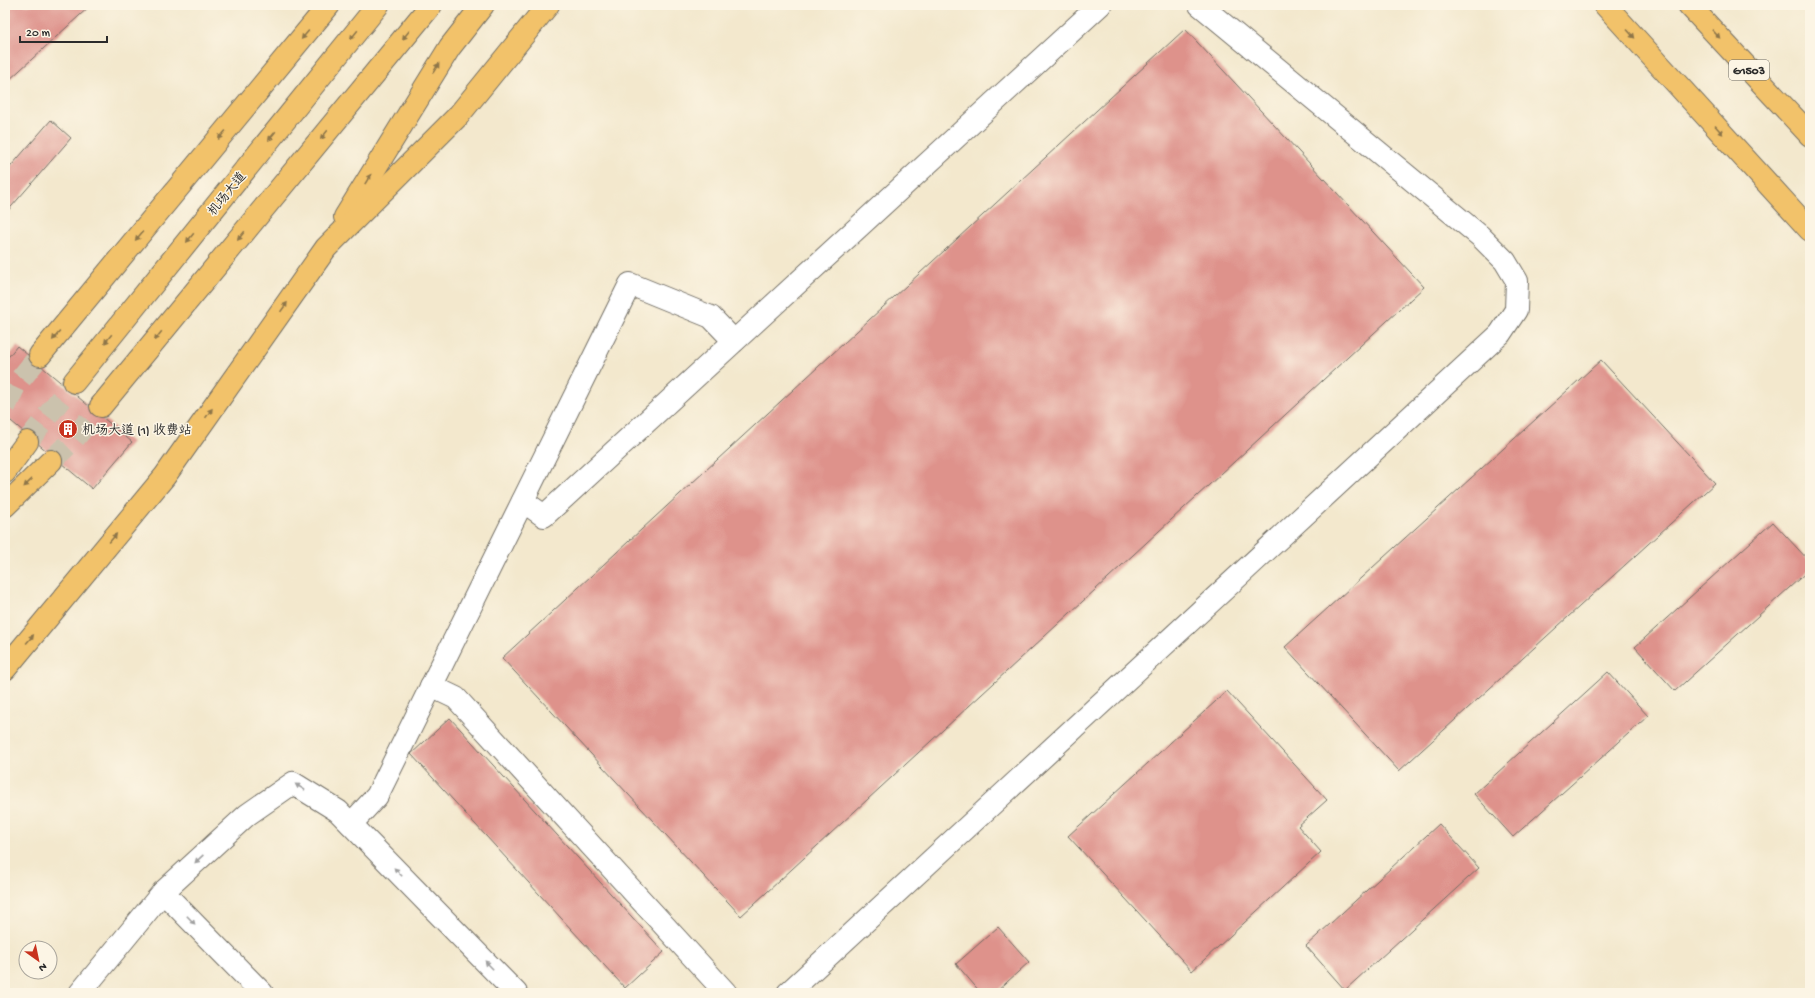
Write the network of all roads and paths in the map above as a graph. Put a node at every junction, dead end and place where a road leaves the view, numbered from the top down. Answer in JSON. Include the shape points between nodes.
{"nodes":[{"id":1,"x":330,"y":5,"type":"edge"},
{"id":2,"x":378,"y":5,"type":"edge"},
{"id":3,"x":431,"y":5,"type":"edge"},
{"id":4,"x":483,"y":5,"type":"edge"},
{"id":5,"x":548,"y":5,"type":"edge"},
{"id":6,"x":1100,"y":5,"type":"edge"},
{"id":7,"x":1200,"y":5,"type":"edge"},
{"id":8,"x":1605,"y":5,"type":"edge"},
{"id":9,"x":1689,"y":5,"type":"edge"},
{"id":10,"x":1810,"y":135,"type":"edge"},
{"id":11,"x":1810,"y":230,"type":"edge"},
{"id":12,"x":326,"y":248,"type":"junction"},
{"id":13,"x":734,"y":341,"type":"junction"},
{"id":14,"x":40,"y":355,"type":"tunnel mouth"},
{"id":15,"x":74,"y":382,"type":"tunnel mouth"},
{"id":16,"x":101,"y":406,"type":"tunnel mouth"},
{"id":17,"x":27,"y":442,"type":"tunnel mouth"},
{"id":18,"x":51,"y":461,"type":"tunnel mouth"},
{"id":19,"x":5,"y":472,"type":"edge"},
{"id":20,"x":523,"y":501,"type":"junction"},
{"id":21,"x":5,"y":506,"type":"edge"},
{"id":22,"x":5,"y":669,"type":"edge"},
{"id":23,"x":431,"y":686,"type":"junction"},
{"id":24,"x":351,"y":824,"type":"junction"},
{"id":25,"x":163,"y":892,"type":"junction"},
{"id":26,"x":80,"y":993,"type":"edge"},
{"id":27,"x":262,"y":993,"type":"edge"},
{"id":28,"x":516,"y":993,"type":"edge"},
{"id":29,"x":726,"y":993,"type":"edge"},
{"id":30,"x":788,"y":993,"type":"edge"}],
"edges":[{"from":1,"to":14,"type":"main road","one_way":true},
{"from":2,"to":15,"type":"main road","name":"机场大道","one_way":true},
{"from":3,"to":16,"type":"main road","one_way":true},
{"from":12,"to":4,"type":"main road","one_way":true,"via":[[450,47]]},
{"from":5,"to":12,"type":"main road","via":[[458,116]]},
{"from":6,"to":13,"type":"street"},
{"from":7,"to":30,"type":"street","via":[[1480,236],[1505,261],[1517,281],[1516,310],[1500,334]]},
{"from":8,"to":11,"type":"main road","one_way":true},
{"from":9,"to":10,"type":"main road","number":"G1503","one_way":true},
{"from":22,"to":12,"type":"main road","one_way":true,"via":[[164,476]]},
{"from":13,"to":20,"type":"street","via":[[544,516]]},
{"from":13,"to":20,"type":"street","via":[[711,317],[630,284]]},
{"from":17,"to":19,"type":"main road"},
{"from":18,"to":21,"type":"main road","one_way":true},
{"from":20,"to":23,"type":"street"},
{"from":23,"to":24,"type":"street","via":[[377,796]]},
{"from":23,"to":29,"type":"street","via":[[456,698]]},
{"from":24,"to":25,"type":"street","one_way":true,"via":[[338,811],[293,783],[247,815]]},
{"from":28,"to":24,"type":"street","one_way":true},
{"from":25,"to":26,"type":"street"},
{"from":25,"to":27,"type":"street","one_way":true}]}
